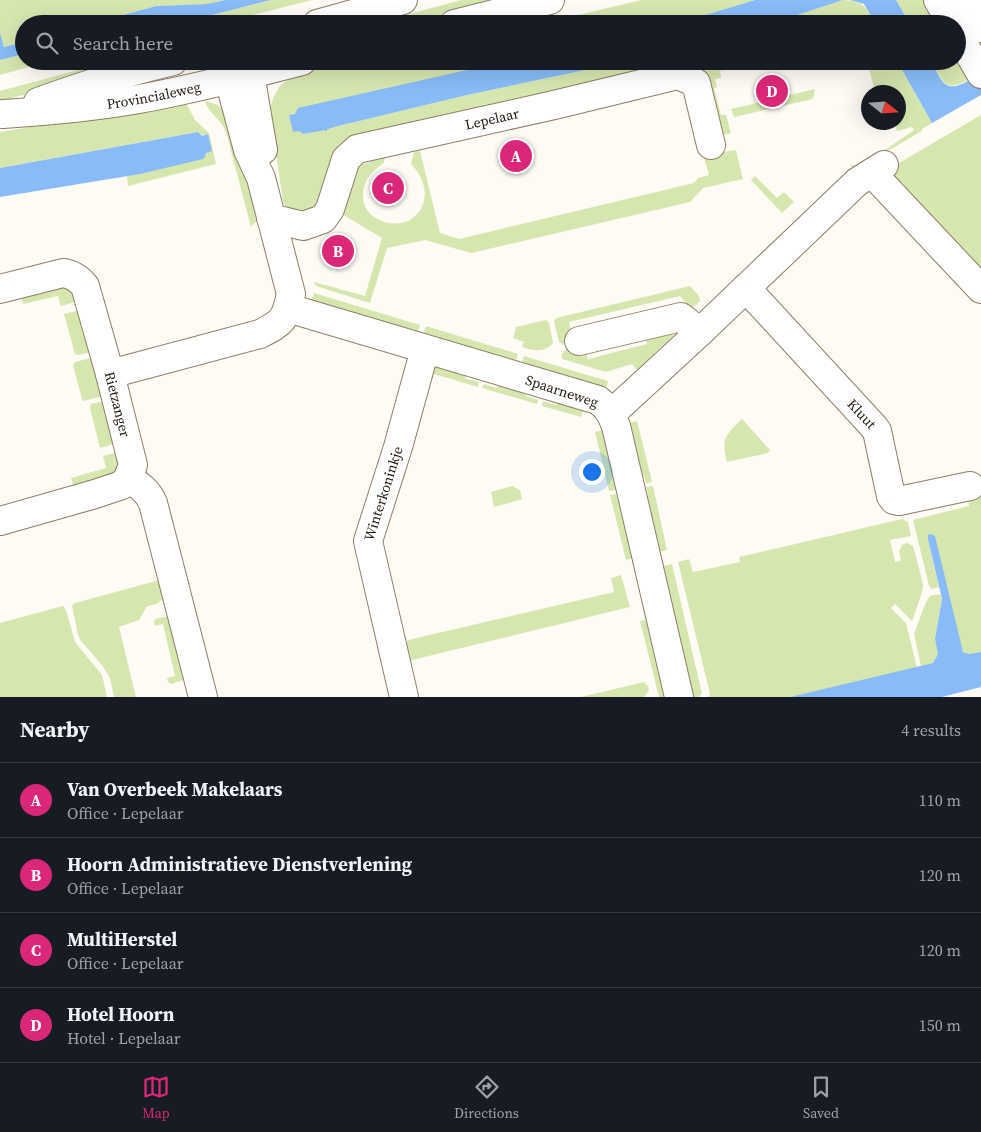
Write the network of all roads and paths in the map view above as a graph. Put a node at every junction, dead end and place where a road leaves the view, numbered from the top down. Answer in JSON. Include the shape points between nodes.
{"nodes":[{"id":1,"x":403,"y":0,"type":"edge"},
{"id":2,"x":550,"y":0,"type":"edge"},
{"id":3,"x":938,"y":0,"type":"edge"},
{"id":4,"x":965,"y":0,"type":"edge"},
{"id":5,"x":349,"y":15,"type":"edge"},
{"id":6,"x":490,"y":15,"type":"edge"},
{"id":7,"x":947,"y":15,"type":"edge"},
{"id":8,"x":981,"y":28,"type":"edge"},
{"id":9,"x":966,"y":48,"type":"edge"},
{"id":10,"x":133,"y":70,"type":"edge"},
{"id":11,"x":235,"y":70,"type":"edge"},
{"id":12,"x":238,"y":70,"type":"edge"},
{"id":13,"x":979,"y":70,"type":"edge"},
{"id":14,"x":2,"y":115,"type":"edge"},
{"id":15,"x":711,"y":145,"type":"dead end"},
{"id":16,"x":271,"y":218,"type":"junction"},
{"id":17,"x":746,"y":288,"type":"junction"},
{"id":18,"x":0,"y":289,"type":"edge"},
{"id":19,"x":981,"y":289,"type":"edge"},
{"id":20,"x":288,"y":308,"type":"junction"},
{"id":21,"x":700,"y":332,"type":"junction"},
{"id":22,"x":579,"y":341,"type":"dead end"},
{"id":23,"x":425,"y":349,"type":"junction"},
{"id":24,"x":110,"y":374,"type":"junction"},
{"id":25,"x":611,"y":414,"type":"junction"},
{"id":26,"x":128,"y":478,"type":"junction"},
{"id":27,"x":970,"y":486,"type":"dead end"},
{"id":28,"x":0,"y":522,"type":"edge"},
{"id":29,"x":202,"y":697,"type":"edge"},
{"id":30,"x":404,"y":697,"type":"edge"},
{"id":31,"x":679,"y":697,"type":"edge"}],
"edges":[{"from":1,"to":5,"type":"street"},
{"from":2,"to":6,"type":"street"},
{"from":3,"to":7,"type":"street"},
{"from":4,"to":8,"type":"street"},
{"from":9,"to":13,"type":"street"},
{"from":10,"to":14,"type":"street","name":"Provincialeweg"},
{"from":11,"to":14,"type":"street","name":"Provincialeweg","via":[[139,99],[58,111]]},
{"from":12,"to":16,"type":"street","via":[[248,150],[261,178]]},
{"from":15,"to":16,"type":"street","name":"Lepelaar","via":[[696,83],[678,75],[357,149],[346,159],[330,209],[323,219],[303,226]]},
{"from":16,"to":20,"type":"street","via":[[291,294]]},
{"from":17,"to":19,"type":"street","via":[[857,182],[878,169]]},
{"from":17,"to":21,"type":"street"},
{"from":17,"to":27,"type":"street","name":"Kluut","via":[[877,431],[894,500]]},
{"from":18,"to":24,"type":"street","name":"Rietzanger","via":[[63,273],[79,279],[85,286]]},
{"from":20,"to":23,"type":"street","name":"Spaarneweg"},
{"from":20,"to":24,"type":"street","via":[[281,322],[260,334]]},
{"from":21,"to":22,"type":"street","via":[[681,317]]},
{"from":21,"to":25,"type":"street"},
{"from":23,"to":25,"type":"street","name":"Spaarneweg","via":[[598,400]]},
{"from":23,"to":30,"type":"street","name":"Winterkoninkje","via":[[368,540]]},
{"from":24,"to":26,"type":"street","name":"Rietzanger","via":[[132,465]]},
{"from":25,"to":31,"type":"street","name":"Spaarneweg"},
{"from":26,"to":28,"type":"street","via":[[122,485]]},
{"from":26,"to":29,"type":"street","via":[[143,488],[153,503]]}]}
